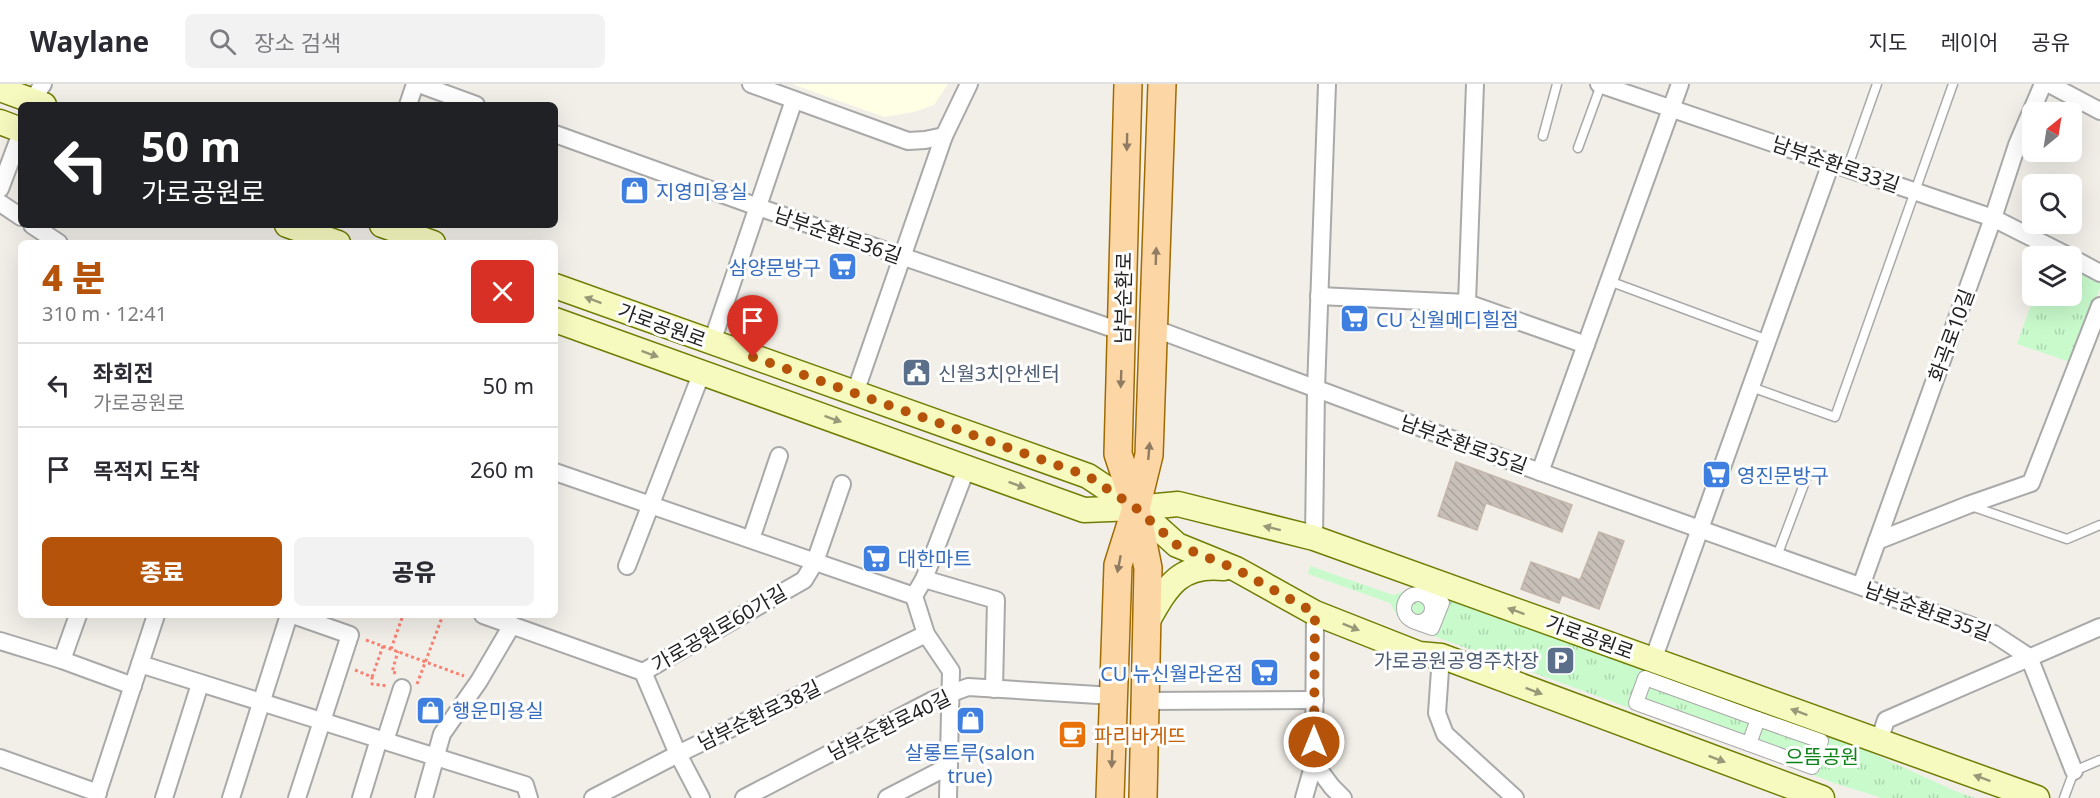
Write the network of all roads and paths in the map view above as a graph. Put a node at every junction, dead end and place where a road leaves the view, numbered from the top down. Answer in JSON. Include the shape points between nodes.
{"nodes":[{"id":1,"x":417,"y":84,"type":"edge"},
{"id":2,"x":751,"y":84,"type":"edge"},
{"id":3,"x":969,"y":84,"type":"edge"},
{"id":4,"x":1128,"y":84,"type":"edge"},
{"id":5,"x":1162,"y":84,"type":"edge"},
{"id":6,"x":1327,"y":84,"type":"edge"},
{"id":7,"x":1475,"y":84,"type":"edge"},
{"id":8,"x":1557,"y":84,"type":"edge"},
{"id":9,"x":1600,"y":84,"type":"edge"},
{"id":10,"x":1680,"y":84,"type":"edge"},
{"id":11,"x":1876,"y":84,"type":"edge"},
{"id":12,"x":1953,"y":84,"type":"edge"},
{"id":13,"x":2043,"y":84,"type":"edge"},
{"id":14,"x":2049,"y":84,"type":"edge"},
{"id":15,"x":0,"y":89,"type":"edge"},
{"id":16,"x":40,"y":97,"type":"edge"},
{"id":17,"x":794,"y":100,"type":"junction"},
{"id":18,"x":409,"y":102,"type":"edge"},
{"id":19,"x":468,"y":102,"type":"edge"},
{"id":20,"x":1671,"y":108,"type":"junction"},
{"id":21,"x":2100,"y":111,"type":"edge"},
{"id":22,"x":0,"y":122,"type":"edge"},
{"id":23,"x":18,"y":130,"type":"edge"},
{"id":24,"x":558,"y":135,"type":"edge"},
{"id":25,"x":945,"y":136,"type":"junction"},
{"id":26,"x":1543,"y":136,"type":"dead end"},
{"id":27,"x":18,"y":139,"type":"edge"},
{"id":28,"x":1578,"y":148,"type":"dead end"},
{"id":29,"x":1839,"y":166,"type":"junction"},
{"id":30,"x":0,"y":189,"type":"edge"},
{"id":31,"x":1915,"y":191,"type":"junction"},
{"id":32,"x":0,"y":203,"type":"edge"},
{"id":33,"x":758,"y":207,"type":"junction"},
{"id":34,"x":18,"y":215,"type":"edge"},
{"id":35,"x":1994,"y":218,"type":"junction"},
{"id":36,"x":36,"y":228,"type":"edge"},
{"id":37,"x":296,"y":228,"type":"edge"},
{"id":38,"x":390,"y":228,"type":"edge"},
{"id":39,"x":54,"y":240,"type":"edge"},
{"id":40,"x":330,"y":240,"type":"edge"},
{"id":41,"x":424,"y":240,"type":"edge"},
{"id":42,"x":2049,"y":246,"type":"edge"},
{"id":43,"x":902,"y":257,"type":"junction"},
{"id":44,"x":2082,"y":263,"type":"edge"},
{"id":45,"x":2100,"y":273,"type":"edge"},
{"id":46,"x":1609,"y":281,"type":"junction"},
{"id":47,"x":558,"y":287,"type":"edge"},
{"id":48,"x":1319,"y":296,"type":"junction"},
{"id":49,"x":1467,"y":303,"type":"junction"},
{"id":50,"x":2100,"y":306,"type":"edge"},
{"id":51,"x":558,"y":321,"type":"edge"},
{"id":52,"x":1154,"y":328,"type":"junction"},
{"id":53,"x":1123,"y":332,"type":"junction"},
{"id":54,"x":1768,"y":340,"type":"junction"},
{"id":55,"x":712,"y":342,"type":"junction"},
{"id":56,"x":1586,"y":345,"type":"junction"},
{"id":57,"x":702,"y":372,"type":"junction"},
{"id":58,"x":1751,"y":387,"type":"junction"},
{"id":59,"x":1316,"y":389,"type":"junction"},
{"id":60,"x":855,"y":393,"type":"junction"},
{"id":61,"x":779,"y":456,"type":"dead end"},
{"id":62,"x":967,"y":467,"type":"junction"},
{"id":63,"x":1809,"y":471,"type":"dead end"},
{"id":64,"x":1540,"y":472,"type":"junction"},
{"id":65,"x":558,"y":473,"type":"edge"},
{"id":66,"x":842,"y":484,"type":"dead end"},
{"id":67,"x":650,"y":505,"type":"junction"},
{"id":68,"x":1968,"y":505,"type":"junction"},
{"id":69,"x":1136,"y":508,"type":"junction"},
{"id":70,"x":2100,"y":525,"type":"edge"},
{"id":71,"x":1701,"y":529,"type":"junction"},
{"id":72,"x":1314,"y":538,"type":"junction"},
{"id":73,"x":751,"y":539,"type":"junction"},
{"id":74,"x":1877,"y":541,"type":"junction"},
{"id":75,"x":1777,"y":556,"type":"junction"},
{"id":76,"x":815,"y":562,"type":"junction"},
{"id":77,"x":627,"y":566,"type":"dead end"},
{"id":78,"x":1236,"y":569,"type":"junction"},
{"id":79,"x":924,"y":579,"type":"junction"},
{"id":80,"x":1861,"y":586,"type":"junction"},
{"id":81,"x":914,"y":597,"type":"junction"},
{"id":82,"x":1426,"y":597,"type":"joint"},
{"id":83,"x":1315,"y":613,"type":"junction"},
{"id":84,"x":77,"y":618,"type":"edge"},
{"id":85,"x":155,"y":618,"type":"edge"},
{"id":86,"x":288,"y":618,"type":"edge"},
{"id":87,"x":302,"y":618,"type":"edge"},
{"id":88,"x":402,"y":618,"type":"edge"},
{"id":89,"x":442,"y":618,"type":"edge"},
{"id":90,"x":492,"y":618,"type":"edge"},
{"id":91,"x":1147,"y":622,"type":"junction"},
{"id":92,"x":512,"y":625,"type":"junction"},
{"id":93,"x":2100,"y":627,"type":"edge"},
{"id":94,"x":350,"y":634,"type":"junction"},
{"id":95,"x":926,"y":634,"type":"junction"},
{"id":96,"x":0,"y":641,"type":"edge"},
{"id":97,"x":383,"y":646,"type":"junction"},
{"id":98,"x":391,"y":649,"type":"junction"},
{"id":99,"x":398,"y":651,"type":"junction"},
{"id":100,"x":1441,"y":656,"type":"junction"},
{"id":101,"x":2029,"y":657,"type":"junction"},
{"id":102,"x":62,"y":660,"type":"junction"},
{"id":103,"x":1653,"y":660,"type":"junction"},
{"id":104,"x":425,"y":663,"type":"junction"},
{"id":105,"x":140,"y":664,"type":"junction"},
{"id":106,"x":340,"y":664,"type":"junction"},
{"id":107,"x":643,"y":672,"type":"junction"},
{"id":108,"x":372,"y":677,"type":"junction"},
{"id":109,"x":479,"y":681,"type":"junction"},
{"id":110,"x":200,"y":684,"type":"junction"},
{"id":111,"x":133,"y":686,"type":"junction"},
{"id":112,"x":398,"y":687,"type":"junction"},
{"id":113,"x":993,"y":689,"type":"junction"},
{"id":114,"x":952,"y":693,"type":"junction"},
{"id":115,"x":1113,"y":696,"type":"junction"},
{"id":116,"x":1315,"y":700,"type":"junction"},
{"id":117,"x":1145,"y":701,"type":"junction"},
{"id":118,"x":261,"y":702,"type":"junction"},
{"id":119,"x":1758,"y":719,"type":"junction"},
{"id":120,"x":322,"y":722,"type":"junction"},
{"id":121,"x":382,"y":740,"type":"junction"},
{"id":122,"x":1879,"y":741,"type":"junction"},
{"id":123,"x":1749,"y":744,"type":"junction"},
{"id":124,"x":678,"y":754,"type":"junction"},
{"id":125,"x":435,"y":757,"type":"junction"},
{"id":126,"x":0,"y":759,"type":"edge"},
{"id":127,"x":2100,"y":760,"type":"edge"},
{"id":128,"x":1314,"y":763,"type":"junction"},
{"id":129,"x":949,"y":766,"type":"junction"},
{"id":130,"x":2074,"y":771,"type":"junction"},
{"id":131,"x":1780,"y":791,"type":"edge"},
{"id":132,"x":97,"y":795,"type":"edge"},
{"id":133,"x":164,"y":798,"type":"edge"},
{"id":134,"x":231,"y":798,"type":"edge"},
{"id":135,"x":297,"y":798,"type":"edge"},
{"id":136,"x":361,"y":798,"type":"edge"},
{"id":137,"x":424,"y":798,"type":"edge"},
{"id":138,"x":529,"y":798,"type":"edge"},
{"id":139,"x":593,"y":798,"type":"edge"},
{"id":140,"x":701,"y":798,"type":"edge"},
{"id":141,"x":744,"y":798,"type":"edge"},
{"id":142,"x":887,"y":798,"type":"edge"},
{"id":143,"x":948,"y":798,"type":"edge"},
{"id":144,"x":1110,"y":798,"type":"edge"},
{"id":145,"x":1143,"y":798,"type":"edge"},
{"id":146,"x":1304,"y":798,"type":"edge"},
{"id":147,"x":1344,"y":798,"type":"edge"},
{"id":148,"x":1515,"y":798,"type":"edge"},
{"id":149,"x":1822,"y":798,"type":"edge"},
{"id":150,"x":2037,"y":798,"type":"edge"},
{"id":151,"x":2064,"y":798,"type":"edge"}],
"edges":[{"from":1,"to":18,"type":"street"},
{"from":1,"to":19,"type":"street"},
{"from":2,"to":17,"type":"street"},
{"from":3,"to":25,"type":"street"},
{"from":4,"to":53,"type":"main road","name":"남부순환로","one_way":true},
{"from":52,"to":5,"type":"main road","name":"남부순환로","one_way":true},
{"from":6,"to":48,"type":"street"},
{"from":7,"to":49,"type":"street"},
{"from":8,"to":26,"type":"lane"},
{"from":9,"to":20,"type":"street","name":"남부순환로33길"},
{"from":9,"to":28,"type":"lane"},
{"from":10,"to":20,"type":"street"},
{"from":11,"to":29,"type":"lane"},
{"from":12,"to":31,"type":"lane"},
{"from":13,"to":35,"type":"street","name":"화곡로10길","via":[[2017,145]]},
{"from":14,"to":21,"type":"street"},
{"from":15,"to":16,"type":"main road"},
{"from":17,"to":25,"type":"street","via":[[909,141]]},
{"from":17,"to":33,"type":"street"},
{"from":20,"to":29,"type":"street","name":"남부순환로33길"},
{"from":20,"to":46,"type":"street"},
{"from":22,"to":23,"type":"main road"},
{"from":24,"to":33,"type":"street","name":"남부순환로36길"},
{"from":25,"to":43,"type":"street"},
{"from":27,"to":30,"type":"street"},
{"from":29,"to":31,"type":"street","name":"남부순환로33길"},
{"from":29,"to":54,"type":"street"},
{"from":31,"to":35,"type":"street","name":"남부순환로33길"},
{"from":31,"to":58,"type":"lane","via":[[1835,417]]},
{"from":32,"to":34,"type":"street"},
{"from":33,"to":43,"type":"street","name":"남부순환로36길"},
{"from":33,"to":55,"type":"street"},
{"from":35,"to":42,"type":"street","name":"남부순환로33길"},
{"from":35,"to":74,"type":"street","name":"화곡로10길"},
{"from":36,"to":39,"type":"street"},
{"from":37,"to":40,"type":"main road"},
{"from":38,"to":41,"type":"main road"},
{"from":43,"to":53,"type":"street","name":"남부순환로36길"},
{"from":43,"to":60,"type":"street"},
{"from":44,"to":45,"type":"street","name":"남부순환로33길"},
{"from":46,"to":54,"type":"lane"},
{"from":46,"to":56,"type":"street"},
{"from":55,"to":47,"type":"main road","name":"가로공원로","one_way":true},
{"from":48,"to":49,"type":"street"},
{"from":48,"to":59,"type":"street"},
{"from":49,"to":56,"type":"street"},
{"from":50,"to":68,"type":"street","via":[[2031,483]]},
{"from":51,"to":57,"type":"main road","name":"가로공원로","one_way":true},
{"from":52,"to":59,"type":"street","name":"남부순환로35길"},
{"from":69,"to":52,"type":"main road","name":"남부순환로","one_way":true,"via":[[1149,455]]},
{"from":53,"to":69,"type":"main road","name":"남부순환로","one_way":true,"via":[[1118,454]]},
{"from":54,"to":58,"type":"street"},
{"from":55,"to":60,"type":"main road","name":"가로공원로"},
{"from":56,"to":64,"type":"street"},
{"from":57,"to":62,"type":"main road","name":"가로공원로","one_way":true},
{"from":57,"to":67,"type":"street","name":"가로공원로"},
{"from":58,"to":71,"type":"street"},
{"from":59,"to":64,"type":"street","name":"남부순환로35길"},
{"from":59,"to":72,"type":"street"},
{"from":60,"to":69,"type":"main road","name":"가로공원로","via":[[1088,476]]},
{"from":61,"to":73,"type":"street"},
{"from":62,"to":69,"type":"main road","name":"가로공원로","one_way":true,"via":[[1084,510]]},
{"from":62,"to":79,"type":"street"},
{"from":63,"to":75,"type":"lane"},
{"from":64,"to":71,"type":"street","name":"남부순환로35길"},
{"from":65,"to":67,"type":"street"},
{"from":66,"to":76,"type":"street"},
{"from":67,"to":73,"type":"street"},
{"from":67,"to":77,"type":"street","name":"가로공원로"},
{"from":68,"to":70,"type":"lane","via":[[2067,539]]},
{"from":68,"to":74,"type":"street"},
{"from":72,"to":69,"type":"main road","name":"가로공원로","one_way":true,"via":[[1178,504]]},
{"from":69,"to":78,"type":"main road","name":"가로공원로","via":[[1177,545]]},
{"from":69,"to":91,"type":"main road","name":"남부순환로","via":[[1148,568]]},
{"from":69,"to":115,"type":"main road","name":"남부순환로","one_way":true,"via":[[1118,565]]},
{"from":71,"to":75,"type":"street","name":"남부순환로35길"},
{"from":71,"to":103,"type":"street"},
{"from":103,"to":72,"type":"main road","name":"가로공원로","one_way":true},
{"from":73,"to":76,"type":"street"},
{"from":74,"to":80,"type":"street","name":"화곡로10길"},
{"from":75,"to":80,"type":"street","name":"남부순환로35길"},
{"from":76,"to":81,"type":"street"},
{"from":76,"to":107,"type":"street","name":"가로공원로60가길","via":[[804,580]]},
{"from":78,"to":83,"type":"main road","name":"가로공원로"},
{"from":78,"to":91,"type":"main road","via":[[1208,566],[1189,571],[1164,593]]},
{"from":79,"to":81,"type":"street"},
{"from":79,"to":113,"type":"street","via":[[996,600]]},
{"from":80,"to":101,"type":"street","name":"남부순환로35길","via":[[1994,634]]},
{"from":81,"to":95,"type":"street"},
{"from":82,"to":82,"type":"street","via":[[1431,614],[1425,621],[1407,618],[1404,605],[1412,596]]},
{"from":83,"to":100,"type":"main road","name":"가로공원로","one_way":true,"via":[[1419,654]]},
{"from":83,"to":116,"type":"street"},
{"from":84,"to":102,"type":"street"},
{"from":85,"to":105,"type":"street"},
{"from":86,"to":118,"type":"street"},
{"from":87,"to":94,"type":"street"},
{"from":88,"to":98,"type":"path"},
{"from":89,"to":104,"type":"path"},
{"from":90,"to":92,"type":"street","name":"가로공원로60가길"},
{"from":91,"to":117,"type":"main road","name":"남부순환로"},
{"from":92,"to":107,"type":"street","name":"가로공원로60가길"},
{"from":92,"to":109,"type":"street"},
{"from":93,"to":101,"type":"street"},
{"from":94,"to":97,"type":"path"},
{"from":94,"to":106,"type":"street"},
{"from":95,"to":114,"type":"street","via":[[951,671]]},
{"from":95,"to":124,"type":"street","name":"남부순환로38길"},
{"from":96,"to":102,"type":"street"},
{"from":97,"to":98,"type":"path"},
{"from":97,"to":108,"type":"path"},
{"from":98,"to":99,"type":"path"},
{"from":99,"to":104,"type":"path"},
{"from":99,"to":112,"type":"path","via":[[392,672],[396,673]]},
{"from":100,"to":131,"type":"main road","name":"가로공원로","one_way":true},
{"from":100,"to":148,"type":"street","via":[[1437,712],[1445,734]]},
{"from":101,"to":122,"type":"street","via":[[1886,720]]},
{"from":101,"to":130,"type":"street"},
{"from":102,"to":111,"type":"street"},
{"from":122,"to":103,"type":"main road","name":"가로공원로","one_way":true},
{"from":104,"to":109,"type":"path"},
{"from":104,"to":112,"type":"path","via":[[415,689]]},
{"from":105,"to":110,"type":"street"},
{"from":105,"to":111,"type":"street"},
{"from":106,"to":108,"type":"path"},
{"from":106,"to":120,"type":"street"},
{"from":107,"to":124,"type":"street"},
{"from":108,"to":112,"type":"path","via":[[372,684]]},
{"from":109,"to":125,"type":"street","via":[[442,734]]},
{"from":110,"to":118,"type":"street"},
{"from":110,"to":133,"type":"street"},
{"from":111,"to":132,"type":"street"},
{"from":112,"to":121,"type":"street"},
{"from":113,"to":114,"type":"street","name":"남부순환로40길","via":[[968,687]]},
{"from":113,"to":115,"type":"street","name":"남부순환로40길"},
{"from":114,"to":129,"type":"street"},
{"from":114,"to":141,"type":"street","name":"남부순환로40길"},
{"from":115,"to":144,"type":"main road","name":"남부순환로","one_way":true},
{"from":116,"to":117,"type":"street"},
{"from":116,"to":128,"type":"street"},
{"from":117,"to":145,"type":"main road","name":"남부순환로"},
{"from":118,"to":120,"type":"street"},
{"from":118,"to":134,"type":"street"},
{"from":119,"to":123,"type":"street"},
{"from":119,"to":123,"type":"street","via":[[1821,741],[1812,767]]},
{"from":119,"to":123,"type":"street","via":[[1645,678],[1636,703]]},
{"from":120,"to":121,"type":"street"},
{"from":120,"to":135,"type":"street"},
{"from":121,"to":125,"type":"street"},
{"from":121,"to":136,"type":"street"},
{"from":150,"to":122,"type":"main road","name":"가로공원로","one_way":true},
{"from":124,"to":139,"type":"street","name":"남부순환로38길"},
{"from":124,"to":140,"type":"street"},
{"from":125,"to":137,"type":"street"},
{"from":125,"to":138,"type":"street","via":[[525,785]]},
{"from":126,"to":132,"type":"street"},
{"from":127,"to":130,"type":"lane"},
{"from":128,"to":146,"type":"street"},
{"from":128,"to":147,"type":"street"},
{"from":129,"to":142,"type":"street"},
{"from":129,"to":143,"type":"street"},
{"from":130,"to":151,"type":"lane"},
{"from":131,"to":149,"type":"main road","name":"가로공원로"}]}
